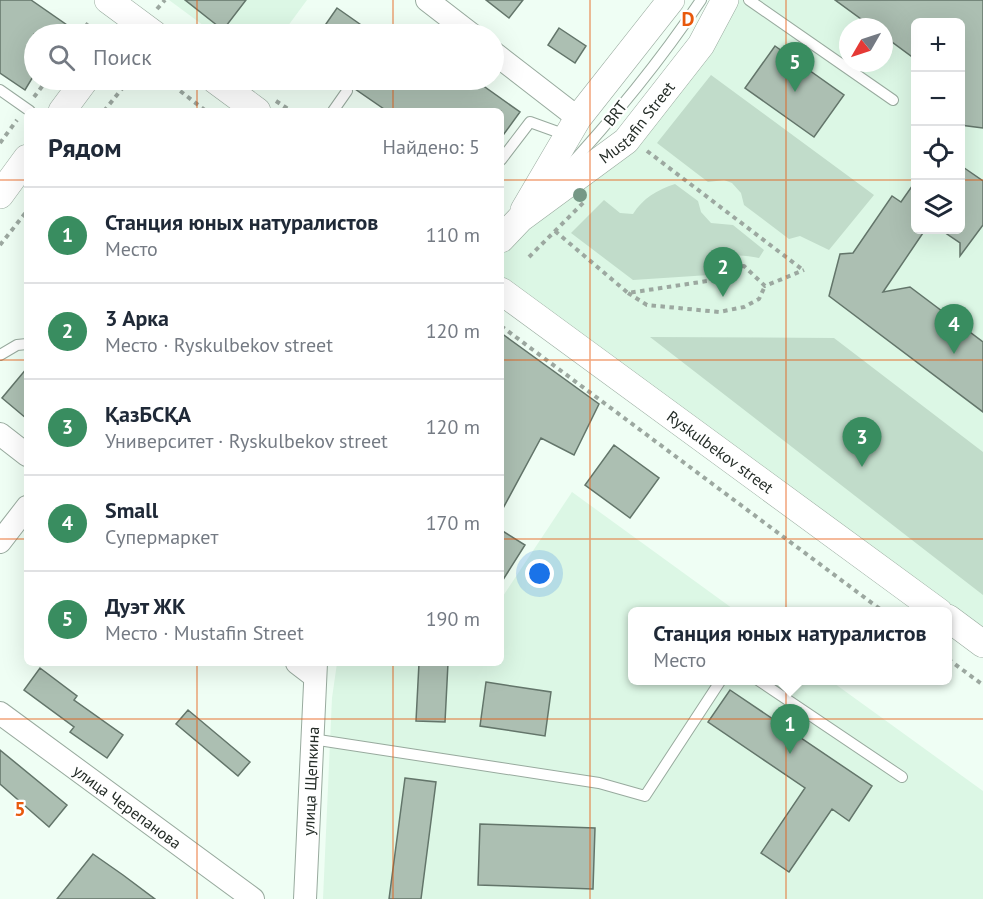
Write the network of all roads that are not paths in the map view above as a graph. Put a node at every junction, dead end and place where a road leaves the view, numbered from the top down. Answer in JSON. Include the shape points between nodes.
{"nodes":[{"id":1,"x":108,"y":0,"type":"edge"},
{"id":2,"x":427,"y":0,"type":"edge"},
{"id":3,"x":671,"y":0,"type":"edge"},
{"id":4,"x":701,"y":0,"type":"edge"},
{"id":5,"x":725,"y":0,"type":"edge"},
{"id":6,"x":749,"y":0,"type":"edge"},
{"id":7,"x":124,"y":24,"type":"edge"},
{"id":8,"x":458,"y":24,"type":"edge"},
{"id":9,"x":504,"y":61,"type":"edge"},
{"id":10,"x":0,"y":90,"type":"edge"},
{"id":11,"x":78,"y":90,"type":"edge"},
{"id":12,"x":228,"y":90,"type":"edge"},
{"id":13,"x":347,"y":91,"type":"dead end"},
{"id":14,"x":893,"y":100,"type":"dead end"},
{"id":15,"x":26,"y":108,"type":"edge"},
{"id":16,"x":64,"y":108,"type":"edge"},
{"id":17,"x":253,"y":108,"type":"edge"},
{"id":18,"x":335,"y":108,"type":"edge"},
{"id":19,"x":572,"y":126,"type":"junction"},
{"id":20,"x":504,"y":156,"type":"edge"},
{"id":21,"x":24,"y":162,"type":"edge"},
{"id":22,"x":0,"y":195,"type":"edge"},
{"id":23,"x":519,"y":219,"type":"junction"},
{"id":24,"x":504,"y":236,"type":"edge"},
{"id":25,"x":504,"y":293,"type":"edge"},
{"id":26,"x":24,"y":344,"type":"edge"},
{"id":27,"x":0,"y":355,"type":"edge"},
{"id":28,"x":0,"y":434,"type":"edge"},
{"id":29,"x":24,"y":453,"type":"edge"},
{"id":30,"x":24,"y":511,"type":"edge"},
{"id":31,"x":0,"y":542,"type":"edge"},
{"id":32,"x":932,"y":607,"type":"edge"},
{"id":33,"x":952,"y":621,"type":"edge"},
{"id":34,"x":983,"y":644,"type":"edge"},
{"id":35,"x":309,"y":667,"type":"edge"},
{"id":36,"x":718,"y":685,"type":"edge"},
{"id":37,"x":764,"y":685,"type":"edge"},
{"id":38,"x":0,"y":713,"type":"edge"},
{"id":39,"x":311,"y":739,"type":"junction"},
{"id":40,"x":902,"y":777,"type":"dead end"},
{"id":41,"x":248,"y":898,"type":"edge"},
{"id":42,"x":305,"y":899,"type":"edge"}],
"edges":[{"from":1,"to":7,"type":"street"},
{"from":2,"to":8,"type":"street"},
{"from":3,"to":19,"type":"street","name":"Mustafin Street"},
{"from":4,"to":23,"type":"lane","name":"BRT","via":[[598,135]]},
{"from":5,"to":23,"type":"street","name":"Mustafin Street","via":[[701,45],[626,141]]},
{"from":6,"to":14,"type":"lane"},
{"from":9,"to":19,"type":"street"},
{"from":10,"to":15,"type":"lane"},
{"from":11,"to":16,"type":"street"},
{"from":12,"to":17,"type":"street"},
{"from":13,"to":18,"type":"lane"},
{"from":19,"to":20,"type":"lane","via":[[530,122]]},
{"from":19,"to":23,"type":"street","name":"Mustafin Street"},
{"from":21,"to":22,"type":"street"},
{"from":23,"to":24,"type":"street","name":"Mustafin Street"},
{"from":25,"to":32,"type":"street","name":"Ryskulbekov street"},
{"from":26,"to":27,"type":"lane"},
{"from":28,"to":29,"type":"street"},
{"from":30,"to":31,"type":"street"},
{"from":33,"to":34,"type":"street"},
{"from":35,"to":39,"type":"street","name":"улица Щепкина"},
{"from":36,"to":39,"type":"lane","via":[[645,796],[599,783]]},
{"from":37,"to":40,"type":"lane"},
{"from":38,"to":41,"type":"street","name":"улица Черепанова"},
{"from":39,"to":42,"type":"street","name":"улица Щепкина"}]}
